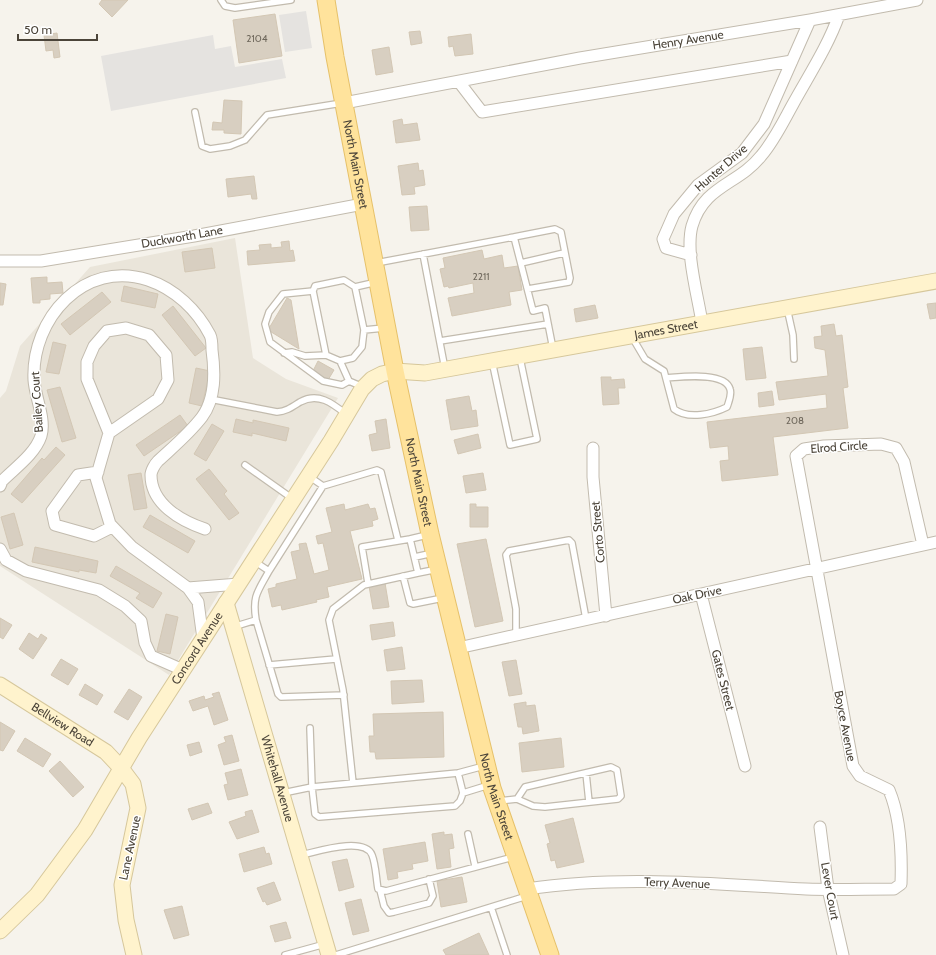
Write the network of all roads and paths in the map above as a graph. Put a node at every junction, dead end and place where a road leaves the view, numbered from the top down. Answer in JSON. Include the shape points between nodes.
{"nodes":[{"id":1,"x":221,"y":0,"type":"edge"},
{"id":2,"x":291,"y":0,"type":"edge"},
{"id":3,"x":326,"y":0,"type":"edge"},
{"id":4,"x":917,"y":0,"type":"edge"},
{"id":5,"x":839,"y":15,"type":"junction"},
{"id":6,"x":810,"y":20,"type":"junction"},
{"id":7,"x":792,"y":61,"type":"junction"},
{"id":8,"x":460,"y":82,"type":"junction"},
{"id":9,"x":344,"y":103,"type":"junction"},
{"id":10,"x":195,"y":112,"type":"dead end"},
{"id":11,"x":363,"y":204,"type":"junction"},
{"id":12,"x":514,"y":237,"type":"junction"},
{"id":13,"x":564,"y":253,"type":"junction"},
{"id":14,"x":423,"y":254,"type":"junction"},
{"id":15,"x":691,"y":255,"type":"junction"},
{"id":16,"x":0,"y":261,"type":"edge"},
{"id":17,"x":374,"y":263,"type":"junction"},
{"id":18,"x":521,"y":263,"type":"junction"},
{"id":19,"x":936,"y":281,"type":"edge"},
{"id":20,"x":378,"y":282,"type":"junction"},
{"id":21,"x":355,"y":287,"type":"junction"},
{"id":22,"x":528,"y":289,"type":"junction"},
{"id":23,"x":313,"y":291,"type":"junction"},
{"id":24,"x":787,"y":308,"type":"junction"},
{"id":25,"x":702,"y":323,"type":"junction"},
{"id":26,"x":548,"y":324,"type":"junction"},
{"id":27,"x":386,"y":328,"type":"junction"},
{"id":28,"x":364,"y":330,"type":"junction"},
{"id":29,"x":631,"y":335,"type":"junction"},
{"id":30,"x":440,"y":341,"type":"junction"},
{"id":31,"x":554,"y":349,"type":"junction"},
{"id":32,"x":284,"y":352,"type":"junction"},
{"id":33,"x":326,"y":355,"type":"junction"},
{"id":34,"x":520,"y":355,"type":"junction"},
{"id":35,"x":794,"y":359,"type":"dead end"},
{"id":36,"x":492,"y":360,"type":"junction"},
{"id":37,"x":340,"y":361,"type":"junction"},
{"id":38,"x":445,"y":369,"type":"junction"},
{"id":39,"x":395,"y":371,"type":"junction"},
{"id":40,"x":666,"y":378,"type":"junction"},
{"id":41,"x":349,"y":381,"type":"junction"},
{"id":42,"x":364,"y":388,"type":"junction"},
{"id":43,"x":210,"y":399,"type":"junction"},
{"id":44,"x":347,"y":415,"type":"junction"},
{"id":45,"x":109,"y":433,"type":"junction"},
{"id":46,"x":593,"y":448,"type":"dead end"},
{"id":47,"x":245,"y":465,"type":"dead end"},
{"id":48,"x":98,"y":472,"type":"junction"},
{"id":49,"x":308,"y":476,"type":"junction"},
{"id":50,"x":0,"y":486,"type":"edge"},
{"id":51,"x":323,"y":486,"type":"junction"},
{"id":52,"x":293,"y":500,"type":"junction"},
{"id":53,"x":112,"y":527,"type":"junction"},
{"id":54,"x":205,"y":529,"type":"dead end"},
{"id":55,"x":430,"y":534,"type":"junction"},
{"id":56,"x":410,"y":539,"type":"junction"},
{"id":57,"x":398,"y":540,"type":"junction"},
{"id":58,"x":936,"y":542,"type":"edge"},
{"id":59,"x":923,"y":545,"type":"junction"},
{"id":60,"x":0,"y":549,"type":"edge"},
{"id":61,"x":435,"y":552,"type":"junction"},
{"id":62,"x":415,"y":557,"type":"junction"},
{"id":63,"x":254,"y":561,"type":"junction"},
{"id":64,"x":439,"y":569,"type":"junction"},
{"id":65,"x":816,"y":569,"type":"junction"},
{"id":66,"x":269,"y":571,"type":"junction"},
{"id":67,"x":418,"y":573,"type":"junction"},
{"id":68,"x":403,"y":576,"type":"junction"},
{"id":69,"x":368,"y":583,"type":"junction"},
{"id":70,"x":239,"y":584,"type":"junction"},
{"id":71,"x":188,"y":588,"type":"junction"},
{"id":72,"x":701,"y":594,"type":"junction"},
{"id":73,"x":445,"y":597,"type":"junction"},
{"id":74,"x":226,"y":603,"type":"junction"},
{"id":75,"x":606,"y":616,"type":"junction"},
{"id":76,"x":256,"y":620,"type":"junction"},
{"id":77,"x":586,"y":620,"type":"junction"},
{"id":78,"x":233,"y":627,"type":"junction"},
{"id":79,"x":516,"y":635,"type":"junction"},
{"id":80,"x":203,"y":639,"type":"junction"},
{"id":81,"x":458,"y":648,"type":"junction"},
{"id":82,"x":336,"y":659,"type":"junction"},
{"id":83,"x":270,"y":665,"type":"junction"},
{"id":84,"x":183,"y":670,"type":"junction"},
{"id":85,"x":0,"y":684,"type":"edge"},
{"id":86,"x":344,"y":695,"type":"junction"},
{"id":87,"x":310,"y":728,"type":"dead end"},
{"id":88,"x":487,"y":766,"type":"junction"},
{"id":89,"x":745,"y":766,"type":"dead end"},
{"id":90,"x":121,"y":768,"type":"junction"},
{"id":91,"x":458,"y":773,"type":"junction"},
{"id":92,"x":586,"y":773,"type":"junction"},
{"id":93,"x":353,"y":783,"type":"junction"},
{"id":94,"x":491,"y":785,"type":"junction"},
{"id":95,"x":312,"y":787,"type":"junction"},
{"id":96,"x":463,"y":793,"type":"junction"},
{"id":97,"x":280,"y":794,"type":"junction"},
{"id":98,"x":517,"y":799,"type":"junction"},
{"id":99,"x":496,"y":802,"type":"junction"},
{"id":100,"x":590,"y":802,"type":"junction"},
{"id":101,"x":820,"y":827,"type":"dead end"},
{"id":102,"x":468,"y":834,"type":"dead end"},
{"id":103,"x":299,"y":856,"type":"junction"},
{"id":104,"x":516,"y":856,"type":"junction"},
{"id":105,"x":475,"y":866,"type":"junction"},
{"id":106,"x":429,"y":879,"type":"junction"},
{"id":107,"x":828,"y":889,"type":"junction"},
{"id":108,"x":380,"y":890,"type":"junction"},
{"id":109,"x":528,"y":892,"type":"junction"},
{"id":110,"x":491,"y":907,"type":"junction"},
{"id":111,"x":0,"y":931,"type":"edge"},
{"id":112,"x":330,"y":951,"type":"edge"},
{"id":113,"x":134,"y":955,"type":"edge"},
{"id":114,"x":285,"y":955,"type":"edge"},
{"id":115,"x":507,"y":955,"type":"edge"},
{"id":116,"x":550,"y":955,"type":"edge"},
{"id":117,"x":843,"y":955,"type":"edge"}],
"edges":[{"from":1,"to":2,"type":"lane","via":[[225,6],[235,8]]},
{"from":3,"to":9,"type":"main road","name":"North Main Street"},
{"from":4,"to":5,"type":"street","name":"Henry Avenue"},
{"from":5,"to":6,"type":"street","name":"Henry Avenue"},
{"from":5,"to":15,"type":"street","name":"Hunter Drive","via":[[803,86],[761,157],[747,171],[712,192],[702,206],[692,226]]},
{"from":6,"to":7,"type":"street","name":"Hunter Drive"},
{"from":6,"to":8,"type":"street","name":"Henry Avenue","via":[[580,58]]},
{"from":7,"to":8,"type":"street","via":[[482,112]]},
{"from":7,"to":15,"type":"street","name":"Hunter Drive","via":[[764,124],[742,152],[698,185],[674,214],[663,239],[666,248]]},
{"from":8,"to":9,"type":"street","name":"Henry Avenue"},
{"from":9,"to":10,"type":"lane","via":[[268,115],[245,140],[230,146],[210,149],[202,146]]},
{"from":9,"to":11,"type":"main road","name":"North Main Street"},
{"from":11,"to":16,"type":"street","name":"Duckworth Lane","via":[[194,236],[57,258]]},
{"from":11,"to":17,"type":"main road","name":"North Main Street"},
{"from":12,"to":13,"type":"lane","via":[[555,229],[561,232]]},
{"from":12,"to":14,"type":"lane"},
{"from":12,"to":18,"type":"lane"},
{"from":13,"to":18,"type":"lane"},
{"from":13,"to":22,"type":"lane","via":[[569,282]]},
{"from":14,"to":17,"type":"lane"},
{"from":14,"to":30,"type":"lane"},
{"from":15,"to":25,"type":"street","name":"Hunter Drive"},
{"from":17,"to":20,"type":"main road","name":"North Main Street"},
{"from":18,"to":22,"type":"lane"},
{"from":19,"to":24,"type":"street","name":"James Street"},
{"from":20,"to":21,"type":"lane"},
{"from":20,"to":27,"type":"main road","name":"North Main Street"},
{"from":21,"to":23,"type":"lane","via":[[344,280],[315,286]]},
{"from":21,"to":28,"type":"lane"},
{"from":22,"to":26,"type":"lane","via":[[533,311],[545,308]]},
{"from":23,"to":32,"type":"lane","via":[[283,294],[269,312],[265,324],[270,342]]},
{"from":23,"to":33,"type":"lane"},
{"from":24,"to":25,"type":"street","name":"James Street"},
{"from":24,"to":35,"type":"lane","via":[[793,335]]},
{"from":25,"to":29,"type":"street","name":"James Street"},
{"from":26,"to":30,"type":"lane"},
{"from":26,"to":31,"type":"lane"},
{"from":27,"to":28,"type":"lane"},
{"from":27,"to":39,"type":"main road","name":"North Main Street"},
{"from":28,"to":37,"type":"lane","via":[[362,347],[353,358]]},
{"from":29,"to":31,"type":"street","name":"James Street"},
{"from":29,"to":40,"type":"lane","via":[[645,360],[664,371]]},
{"from":30,"to":38,"type":"lane"},
{"from":31,"to":34,"type":"street","name":"James Street"},
{"from":32,"to":33,"type":"lane","via":[[305,356]]},
{"from":32,"to":41,"type":"lane","via":[[324,381],[342,385]]},
{"from":33,"to":37,"type":"lane"},
{"from":34,"to":36,"type":"street","name":"James Street"},
{"from":34,"to":36,"type":"lane","via":[[538,439],[510,445]]},
{"from":36,"to":38,"type":"street","name":"James Street"},
{"from":37,"to":41,"type":"lane"},
{"from":38,"to":39,"type":"street","name":"James Street","via":[[425,372]]},
{"from":39,"to":42,"type":"street","name":"Concord Avenue","via":[[378,376]]},
{"from":39,"to":55,"type":"main road","name":"North Main Street"},
{"from":40,"to":40,"type":"lane","via":[[674,409],[678,412],[691,416],[717,412],[727,407],[731,396],[730,388],[719,379],[700,376]]},
{"from":41,"to":42,"type":"lane"},
{"from":42,"to":44,"type":"street","name":"Concord Avenue"},
{"from":43,"to":44,"type":"lane","via":[[277,412],[315,398],[334,405]]},
{"from":43,"to":50,"type":"street","name":"Bailey Court","via":[[214,371],[210,336],[192,309],[176,293],[146,279],[121,276],[98,279],[72,293],[59,305],[47,324],[37,349],[34,380],[41,434],[37,444]]},
{"from":43,"to":54,"type":"street","name":"Bailey Court","via":[[203,416],[157,462],[151,474],[154,488],[162,503],[182,519]]},
{"from":44,"to":49,"type":"street","name":"Concord Avenue"},
{"from":45,"to":45,"type":"street","via":[[87,379],[88,362],[94,346],[107,331],[126,328],[149,334],[166,355],[168,380],[158,399]]},
{"from":45,"to":48,"type":"street"},
{"from":46,"to":75,"type":"street","name":"Corto Street","via":[[593,477]]},
{"from":47,"to":52,"type":"lane"},
{"from":48,"to":53,"type":"street","via":[[96,478]]},
{"from":48,"to":53,"type":"street","via":[[78,475],[52,511],[55,525],[94,536]]},
{"from":49,"to":51,"type":"lane"},
{"from":49,"to":52,"type":"street","name":"Concord Avenue"},
{"from":51,"to":57,"type":"lane","via":[[377,470],[381,472]]},
{"from":51,"to":66,"type":"lane"},
{"from":52,"to":63,"type":"street","name":"Concord Avenue"},
{"from":53,"to":71,"type":"street","via":[[132,547]]},
{"from":55,"to":56,"type":"lane"},
{"from":55,"to":61,"type":"main road","name":"North Main Street"},
{"from":56,"to":57,"type":"lane"},
{"from":56,"to":62,"type":"lane"},
{"from":57,"to":69,"type":"lane","via":[[362,547]]},
{"from":58,"to":59,"type":"street","name":"Oak Drive"},
{"from":59,"to":65,"type":"street","name":"Oak Drive"},
{"from":59,"to":65,"type":"street","name":"Elrod Circle","via":[[904,462],[896,448],[881,444],[804,449],[796,456]]},
{"from":60,"to":84,"type":"street","via":[[6,560],[26,572],[99,590],[126,606],[142,621],[145,642],[151,656]]},
{"from":61,"to":62,"type":"lane"},
{"from":61,"to":64,"type":"main road","name":"North Main Street"},
{"from":62,"to":67,"type":"lane"},
{"from":63,"to":66,"type":"lane"},
{"from":63,"to":70,"type":"street","name":"Concord Avenue"},
{"from":64,"to":67,"type":"lane"},
{"from":64,"to":73,"type":"main road","name":"North Main Street"},
{"from":65,"to":72,"type":"street","name":"Oak Drive"},
{"from":65,"to":107,"type":"street","name":"Boyce Avenue","via":[[853,766],[860,776],[889,790],[894,802],[902,865],[901,884],[894,889]]},
{"from":66,"to":76,"type":"lane","via":[[255,596]]},
{"from":67,"to":68,"type":"lane"},
{"from":68,"to":69,"type":"lane"},
{"from":68,"to":73,"type":"lane","via":[[410,603]]},
{"from":69,"to":82,"type":"lane","via":[[333,609],[329,620]]},
{"from":70,"to":71,"type":"street"},
{"from":70,"to":74,"type":"street","name":"Concord Avenue"},
{"from":71,"to":80,"type":"street","via":[[198,602]]},
{"from":72,"to":75,"type":"street","name":"Oak Drive"},
{"from":72,"to":89,"type":"street","name":"Gates Street"},
{"from":73,"to":81,"type":"main road","name":"North Main Street"},
{"from":74,"to":78,"type":"street","name":"Whitehall Avenue"},
{"from":74,"to":80,"type":"street","name":"Concord Avenue"},
{"from":75,"to":77,"type":"street","name":"Oak Drive"},
{"from":76,"to":78,"type":"lane"},
{"from":76,"to":83,"type":"lane"},
{"from":77,"to":79,"type":"street","name":"Oak Drive"},
{"from":77,"to":79,"type":"lane","via":[[572,544],[569,540],[509,551],[506,555],[516,609]]},
{"from":78,"to":97,"type":"street","name":"Whitehall Avenue"},
{"from":79,"to":81,"type":"street","name":"Oak Drive"},
{"from":80,"to":84,"type":"street","name":"Concord Avenue"},
{"from":81,"to":88,"type":"main road","name":"North Main Street"},
{"from":82,"to":83,"type":"lane"},
{"from":82,"to":86,"type":"lane"},
{"from":83,"to":86,"type":"lane","via":[[281,697]]},
{"from":84,"to":90,"type":"street","name":"Concord Avenue"},
{"from":85,"to":90,"type":"street","name":"Bellview Road","via":[[106,752]]},
{"from":86,"to":93,"type":"lane"},
{"from":87,"to":95,"type":"lane"},
{"from":88,"to":91,"type":"lane"},
{"from":88,"to":94,"type":"main road","name":"North Main Street"},
{"from":90,"to":111,"type":"street","name":"Concord Avenue","via":[[85,830],[37,895]]},
{"from":90,"to":113,"type":"street","name":"Lane Avenue","via":[[133,784],[138,808],[122,885]]},
{"from":91,"to":93,"type":"lane"},
{"from":91,"to":96,"type":"lane"},
{"from":92,"to":98,"type":"lane","via":[[525,787]]},
{"from":92,"to":100,"type":"lane"},
{"from":92,"to":100,"type":"lane","via":[[611,767],[617,770],[621,796],[618,799]]},
{"from":93,"to":95,"type":"lane"},
{"from":94,"to":96,"type":"lane"},
{"from":94,"to":99,"type":"main road","name":"North Main Street"},
{"from":95,"to":96,"type":"lane","via":[[315,814],[319,817],[455,806]]},
{"from":95,"to":97,"type":"lane"},
{"from":97,"to":103,"type":"street","name":"Whitehall Avenue"},
{"from":98,"to":99,"type":"lane"},
{"from":98,"to":100,"type":"lane","via":[[539,807]]},
{"from":99,"to":104,"type":"main road","name":"North Main Street"},
{"from":101,"to":107,"type":"street","name":"Lever Court"},
{"from":102,"to":105,"type":"lane"},
{"from":103,"to":108,"type":"lane","via":[[339,847],[354,846],[366,849],[372,855]]},
{"from":103,"to":112,"type":"street","name":"Whitehall Avenue"},
{"from":104,"to":105,"type":"lane"},
{"from":104,"to":109,"type":"main road","name":"North Main Street"},
{"from":105,"to":106,"type":"lane"},
{"from":106,"to":108,"type":"lane","via":[[386,891]]},
{"from":106,"to":108,"type":"lane","via":[[433,896],[429,903],[394,912],[389,913],[385,910]]},
{"from":107,"to":109,"type":"street","name":"Terry Avenue","via":[[620,881],[557,885]]},
{"from":107,"to":117,"type":"street","name":"Lever Court"},
{"from":109,"to":110,"type":"lane"},
{"from":109,"to":116,"type":"main road","name":"North Main Street"},
{"from":110,"to":112,"type":"lane"},
{"from":110,"to":115,"type":"lane"},
{"from":112,"to":114,"type":"lane"}]}
